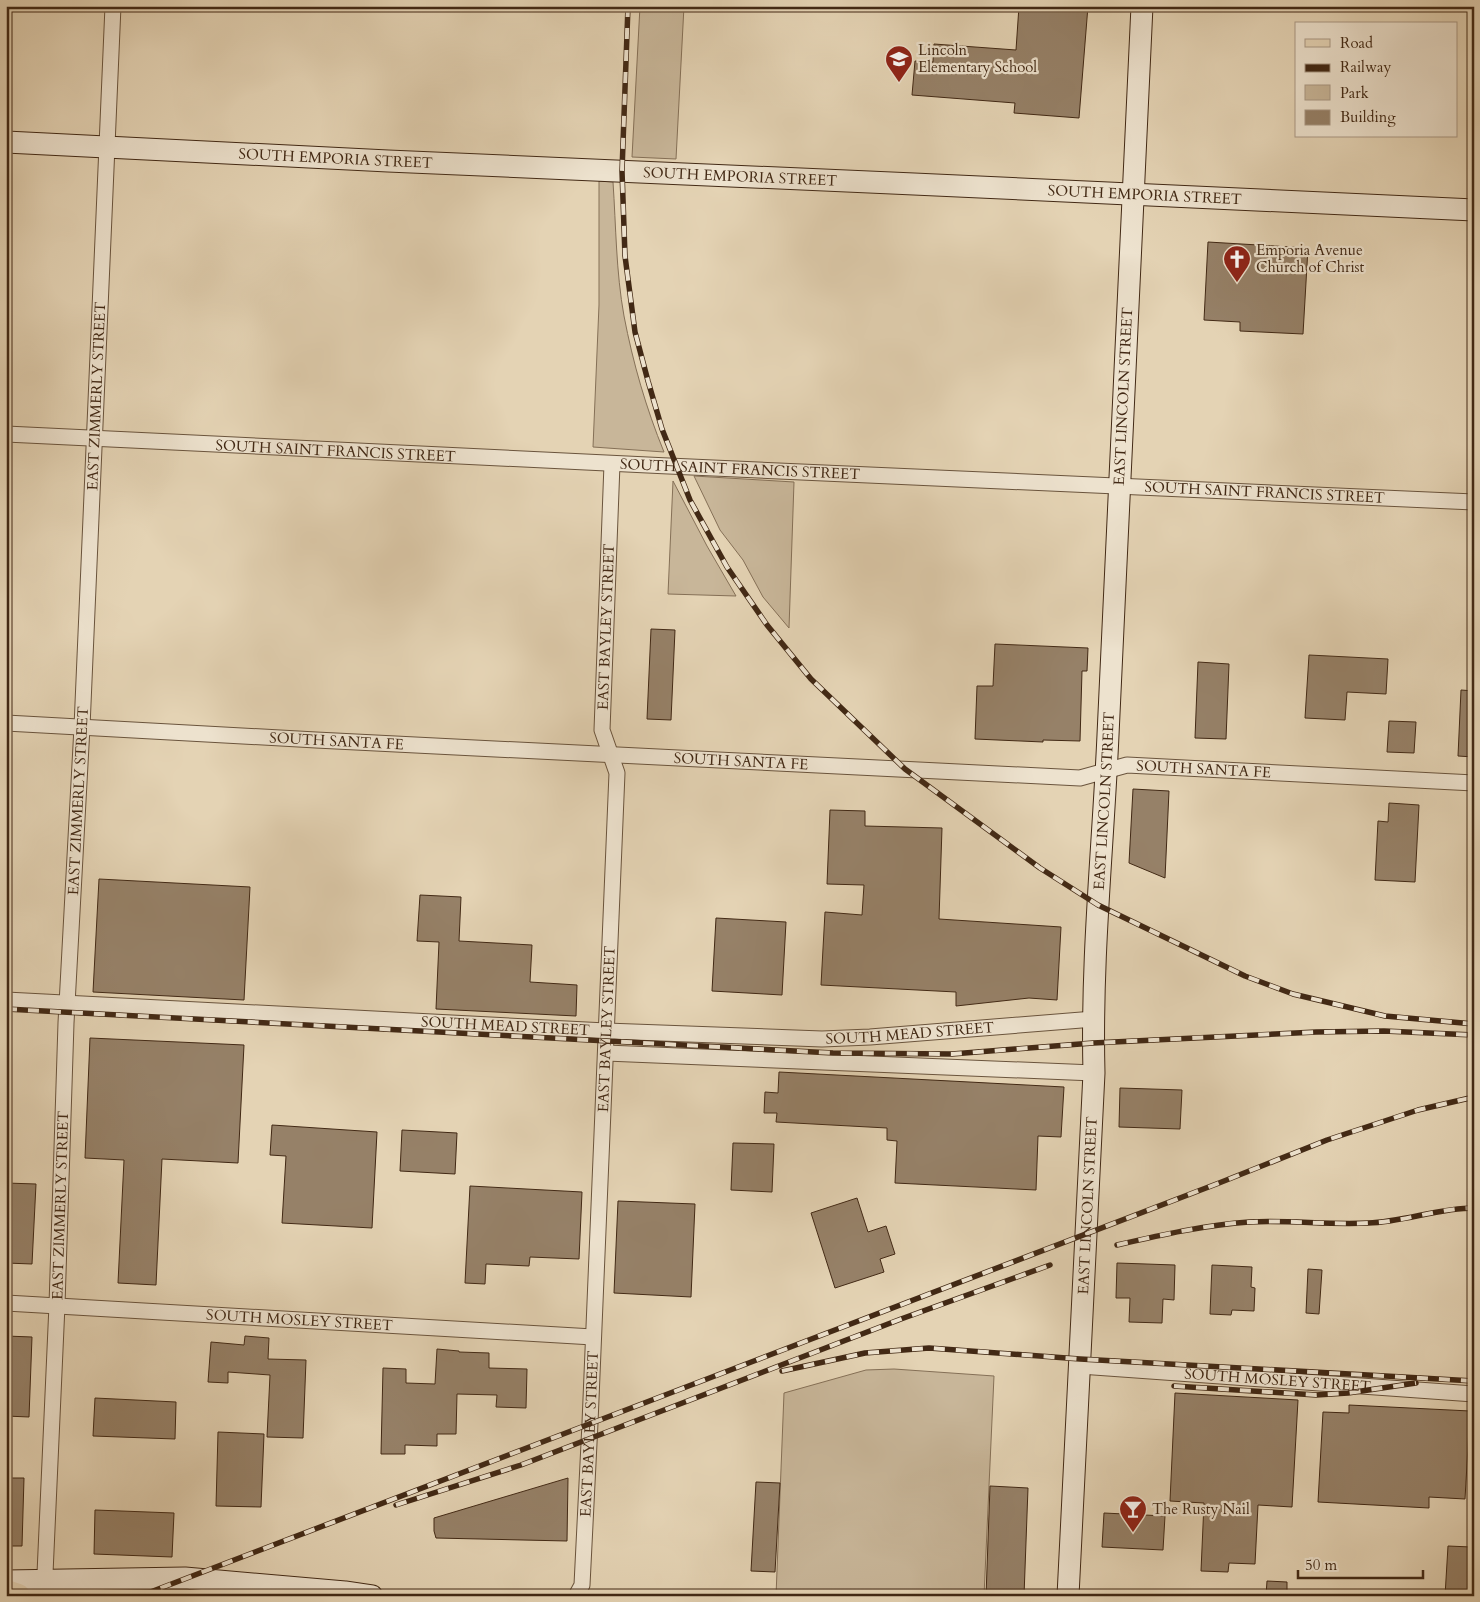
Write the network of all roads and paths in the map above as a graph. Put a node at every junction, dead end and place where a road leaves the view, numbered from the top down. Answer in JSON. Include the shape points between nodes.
{"nodes":[{"id":1,"x":113,"y":6,"type":"edge"},
{"id":2,"x":1142,"y":6,"type":"edge"},
{"id":3,"x":6,"y":142,"type":"edge"},
{"id":4,"x":106,"y":147,"type":"junction"},
{"id":5,"x":1133,"y":194,"type":"junction"},
{"id":6,"x":1474,"y":210,"type":"edge"},
{"id":7,"x":6,"y":434,"type":"edge"},
{"id":8,"x":94,"y":439,"type":"junction"},
{"id":9,"x":612,"y":464,"type":"junction"},
{"id":10,"x":1119,"y":485,"type":"junction"},
{"id":11,"x":1474,"y":502,"type":"edge"},
{"id":12,"x":6,"y":723,"type":"edge"},
{"id":13,"x":82,"y":727,"type":"junction"},
{"id":14,"x":610,"y":754,"type":"junction"},
{"id":15,"x":1106,"y":770,"type":"junction"},
{"id":16,"x":1474,"y":782,"type":"edge"},
{"id":17,"x":6,"y":1000,"type":"edge"},
{"id":18,"x":67,"y":1003,"type":"junction"},
{"id":19,"x":1094,"y":1019,"type":"junction"},
{"id":20,"x":606,"y":1031,"type":"junction"},
{"id":21,"x":606,"y":1053,"type":"junction"},
{"id":22,"x":1094,"y":1073,"type":"junction"},
{"id":23,"x":6,"y":1303,"type":"edge"},
{"id":24,"x":57,"y":1305,"type":"junction"},
{"id":25,"x":593,"y":1337,"type":"junction"},
{"id":26,"x":1080,"y":1366,"type":"junction"},
{"id":27,"x":1474,"y":1394,"type":"edge"},
{"id":28,"x":6,"y":1581,"type":"edge"},
{"id":29,"x":44,"y":1588,"type":"edge"},
{"id":30,"x":6,"y":1592,"type":"edge"},
{"id":31,"x":18,"y":1596,"type":"edge"},
{"id":32,"x":372,"y":1596,"type":"edge"},
{"id":33,"x":576,"y":1596,"type":"edge"},
{"id":34,"x":1068,"y":1596,"type":"edge"}],
"edges":[{"from":1,"to":4,"type":"street","name":"EAST ZIMMERLY STREET"},
{"from":2,"to":5,"type":"street","name":"EAST LINCOLN STREET"},
{"from":3,"to":4,"type":"street","name":"SOUTH EMPORIA STREET"},
{"from":4,"to":5,"type":"street","name":"SOUTH EMPORIA STREET"},
{"from":4,"to":8,"type":"street","name":"EAST ZIMMERLY STREET"},
{"from":5,"to":6,"type":"street","name":"SOUTH EMPORIA STREET"},
{"from":5,"to":10,"type":"street","name":"EAST LINCOLN STREET"},
{"from":7,"to":8,"type":"street","name":"SOUTH SAINT FRANCIS STREET"},
{"from":8,"to":9,"type":"street","name":"SOUTH SAINT FRANCIS STREET"},
{"from":8,"to":13,"type":"street","name":"EAST ZIMMERLY STREET"},
{"from":9,"to":10,"type":"street","name":"SOUTH SAINT FRANCIS STREET"},
{"from":9,"to":14,"type":"street","name":"EAST BAYLEY STREET","via":[[602,730]]},
{"from":10,"to":11,"type":"street","name":"SOUTH SAINT FRANCIS STREET"},
{"from":10,"to":15,"type":"street","name":"EAST LINCOLN STREET"},
{"from":12,"to":13,"type":"street","name":"SOUTH SANTA FE"},
{"from":13,"to":14,"type":"street","name":"SOUTH SANTA FE"},
{"from":13,"to":18,"type":"street","name":"EAST ZIMMERLY STREET"},
{"from":14,"to":15,"type":"street","name":"SOUTH SANTA FE","via":[[1080,778]]},
{"from":14,"to":20,"type":"street","name":"EAST BAYLEY STREET","via":[[617,773]]},
{"from":15,"to":16,"type":"street","name":"SOUTH SANTA FE","via":[[1127,765]]},
{"from":15,"to":19,"type":"street","name":"EAST LINCOLN STREET"},
{"from":17,"to":18,"type":"street","name":"SOUTH MEAD STREET"},
{"from":18,"to":20,"type":"street","name":"SOUTH MEAD STREET"},
{"from":18,"to":24,"type":"street","name":"EAST ZIMMERLY STREET"},
{"from":19,"to":20,"type":"street","name":"SOUTH MEAD STREET","via":[[822,1039]]},
{"from":19,"to":22,"type":"street","name":"EAST LINCOLN STREET"},
{"from":20,"to":21,"type":"street","name":"EAST BAYLEY STREET"},
{"from":21,"to":22,"type":"street","name":"SOUTH MEAD STREET"},
{"from":21,"to":25,"type":"street","name":"EAST BAYLEY STREET"},
{"from":22,"to":26,"type":"street","name":"EAST LINCOLN STREET"},
{"from":23,"to":24,"type":"street","name":"SOUTH MOSLEY STREET"},
{"from":24,"to":25,"type":"street","name":"SOUTH MOSLEY STREET"},
{"from":24,"to":29,"type":"street","name":"EAST ZIMMERLY STREET"},
{"from":25,"to":33,"type":"street","name":"EAST BAYLEY STREET","via":[[582,1585]]},
{"from":26,"to":27,"type":"street","name":"SOUTH MOSLEY STREET"},
{"from":26,"to":34,"type":"street","name":"EAST LINCOLN STREET"},
{"from":28,"to":29,"type":"street"},
{"from":29,"to":32,"type":"street","via":[[185,1578]]},
{"from":30,"to":31,"type":"main road"}]}
